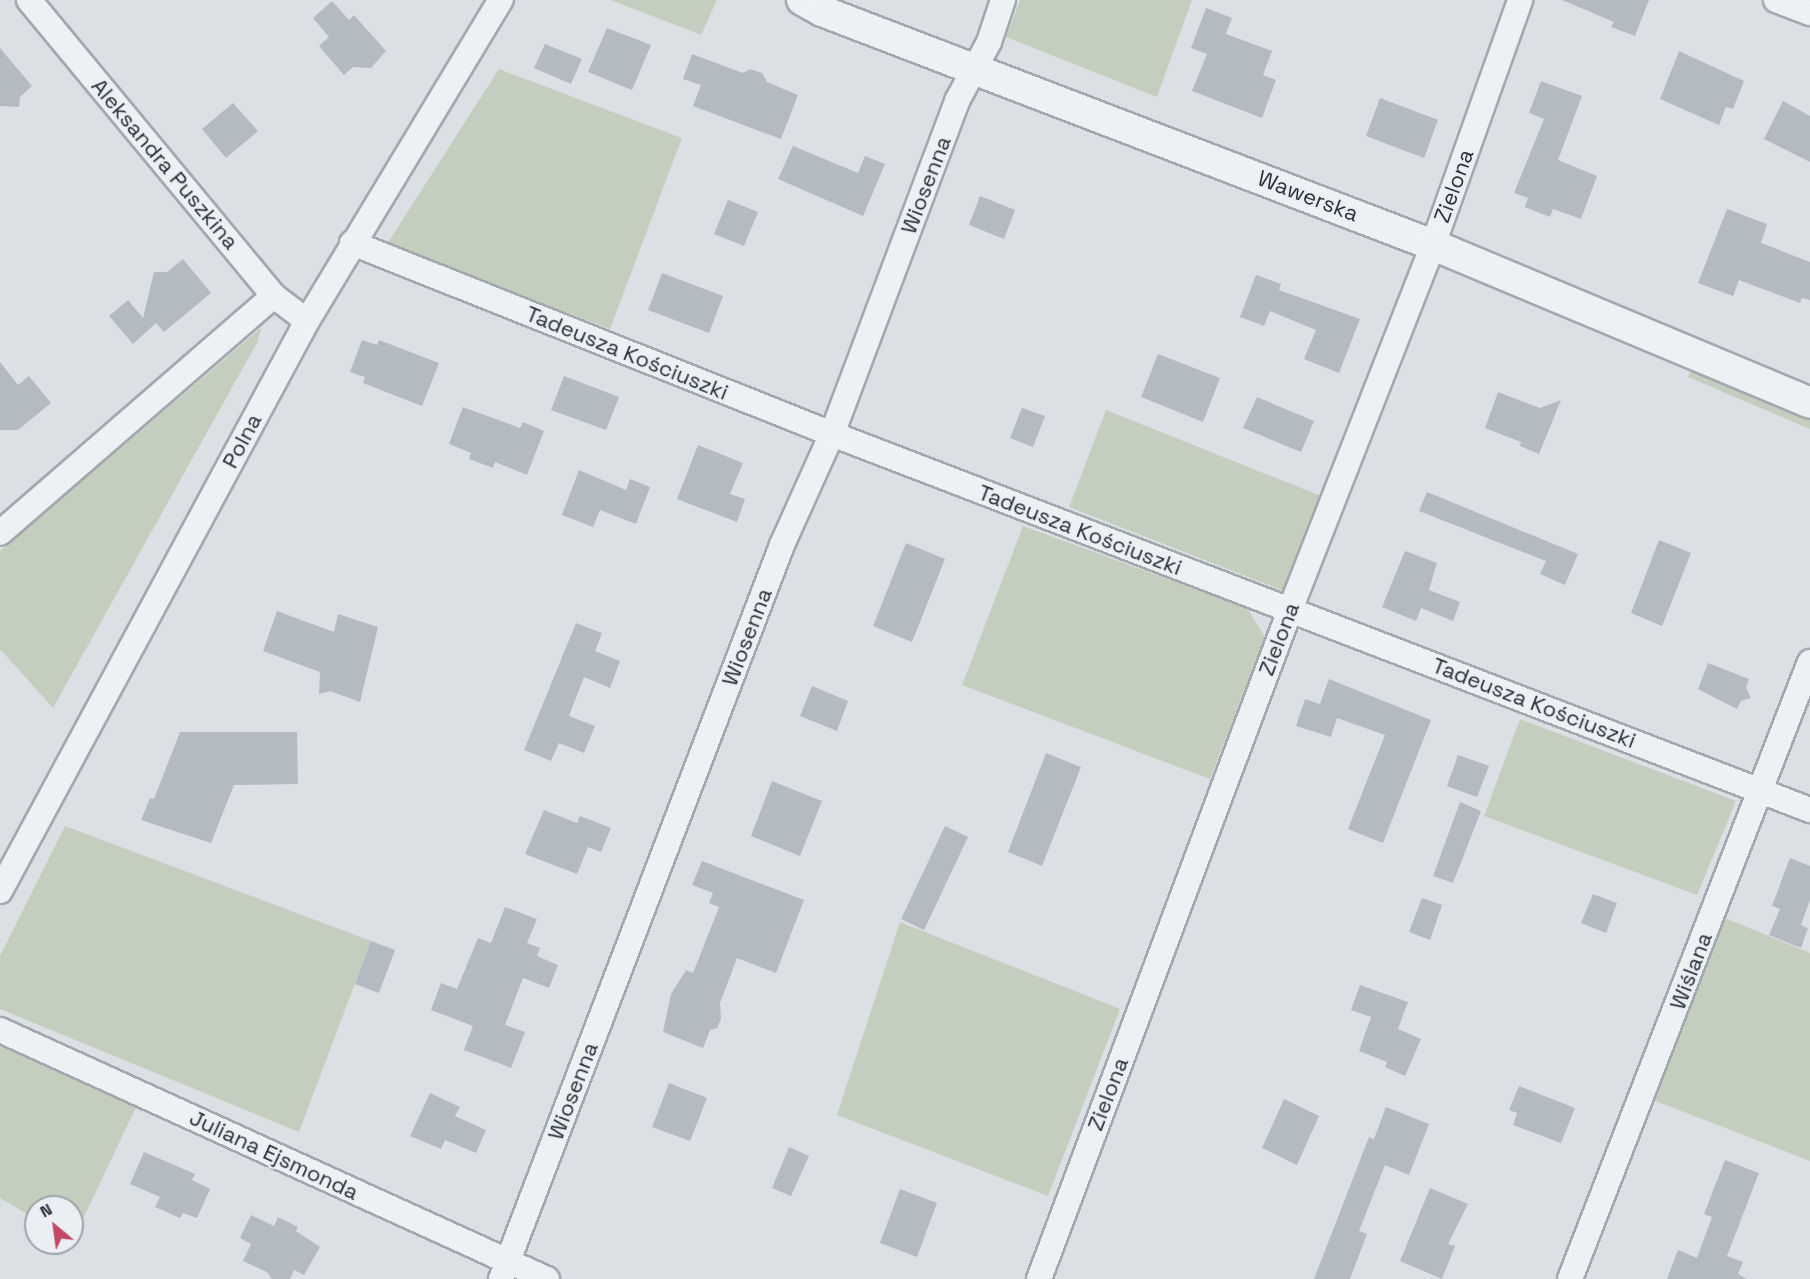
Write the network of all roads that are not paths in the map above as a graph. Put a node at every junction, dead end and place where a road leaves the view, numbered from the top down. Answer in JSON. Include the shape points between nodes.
{"nodes":[{"id":1,"x":29,"y":0,"type":"edge"},
{"id":2,"x":501,"y":0,"type":"edge"},
{"id":3,"x":802,"y":0,"type":"edge"},
{"id":4,"x":1003,"y":0,"type":"edge"},
{"id":5,"x":1520,"y":0,"type":"edge"},
{"id":6,"x":1776,"y":0,"type":"edge"},
{"id":7,"x":1810,"y":13,"type":"edge"},
{"id":8,"x":974,"y":68,"type":"junction"},
{"id":9,"x":352,"y":243,"type":"junction"},
{"id":10,"x":1432,"y":245,"type":"junction"},
{"id":11,"x":274,"y":296,"type":"junction"},
{"id":12,"x":307,"y":321,"type":"junction"},
{"id":13,"x":1810,"y":403,"type":"edge"},
{"id":14,"x":832,"y":434,"type":"junction"},
{"id":15,"x":0,"y":533,"type":"edge"},
{"id":16,"x":1290,"y":610,"type":"junction"},
{"id":17,"x":1810,"y":662,"type":"edge"},
{"id":18,"x":1762,"y":790,"type":"junction"},
{"id":19,"x":1810,"y":810,"type":"edge"},
{"id":20,"x":0,"y":891,"type":"edge"},
{"id":21,"x":0,"y":1030,"type":"edge"},
{"id":22,"x":504,"y":1270,"type":"edge"},
{"id":23,"x":547,"y":1279,"type":"edge"},
{"id":24,"x":1039,"y":1279,"type":"edge"},
{"id":25,"x":1570,"y":1279,"type":"edge"}],
"edges":[{"from":1,"to":11,"type":"street","name":"Aleksandra Puszkina"},
{"from":2,"to":9,"type":"street","name":"Polna"},
{"from":3,"to":8,"type":"street","name":"Wawerska"},
{"from":4,"to":8,"type":"street","name":"Wiosenna","via":[[989,42]]},
{"from":5,"to":10,"type":"street","name":"Zielona"},
{"from":6,"to":7,"type":"street"},
{"from":8,"to":10,"type":"street","name":"Wawerska"},
{"from":8,"to":14,"type":"street","name":"Wiosenna","via":[[957,101]]},
{"from":9,"to":12,"type":"street","name":"Polna"},
{"from":9,"to":14,"type":"street","name":"Tadeusza Kościuszki"},
{"from":10,"to":13,"type":"street","name":"Wawerska"},
{"from":10,"to":16,"type":"street","name":"Zielona"},
{"from":11,"to":12,"type":"street","name":"Aleksandra Puszkina"},
{"from":11,"to":15,"type":"street"},
{"from":12,"to":20,"type":"street","name":"Polna"},
{"from":14,"to":16,"type":"street","name":"Tadeusza Kościuszki"},
{"from":14,"to":22,"type":"street","name":"Wiosenna","via":[[782,545]]},
{"from":16,"to":18,"type":"street","name":"Tadeusza Kościuszki"},
{"from":16,"to":24,"type":"street","name":"Zielona"},
{"from":17,"to":18,"type":"street","name":"Wiślana"},
{"from":18,"to":19,"type":"street","name":"Tadeusza Kościuszki"},
{"from":18,"to":25,"type":"street","name":"Wiślana"},
{"from":21,"to":22,"type":"street","name":"Juliana Ejsmonda"},
{"from":22,"to":23,"type":"street","name":"Juliana Ejsmonda"}]}
